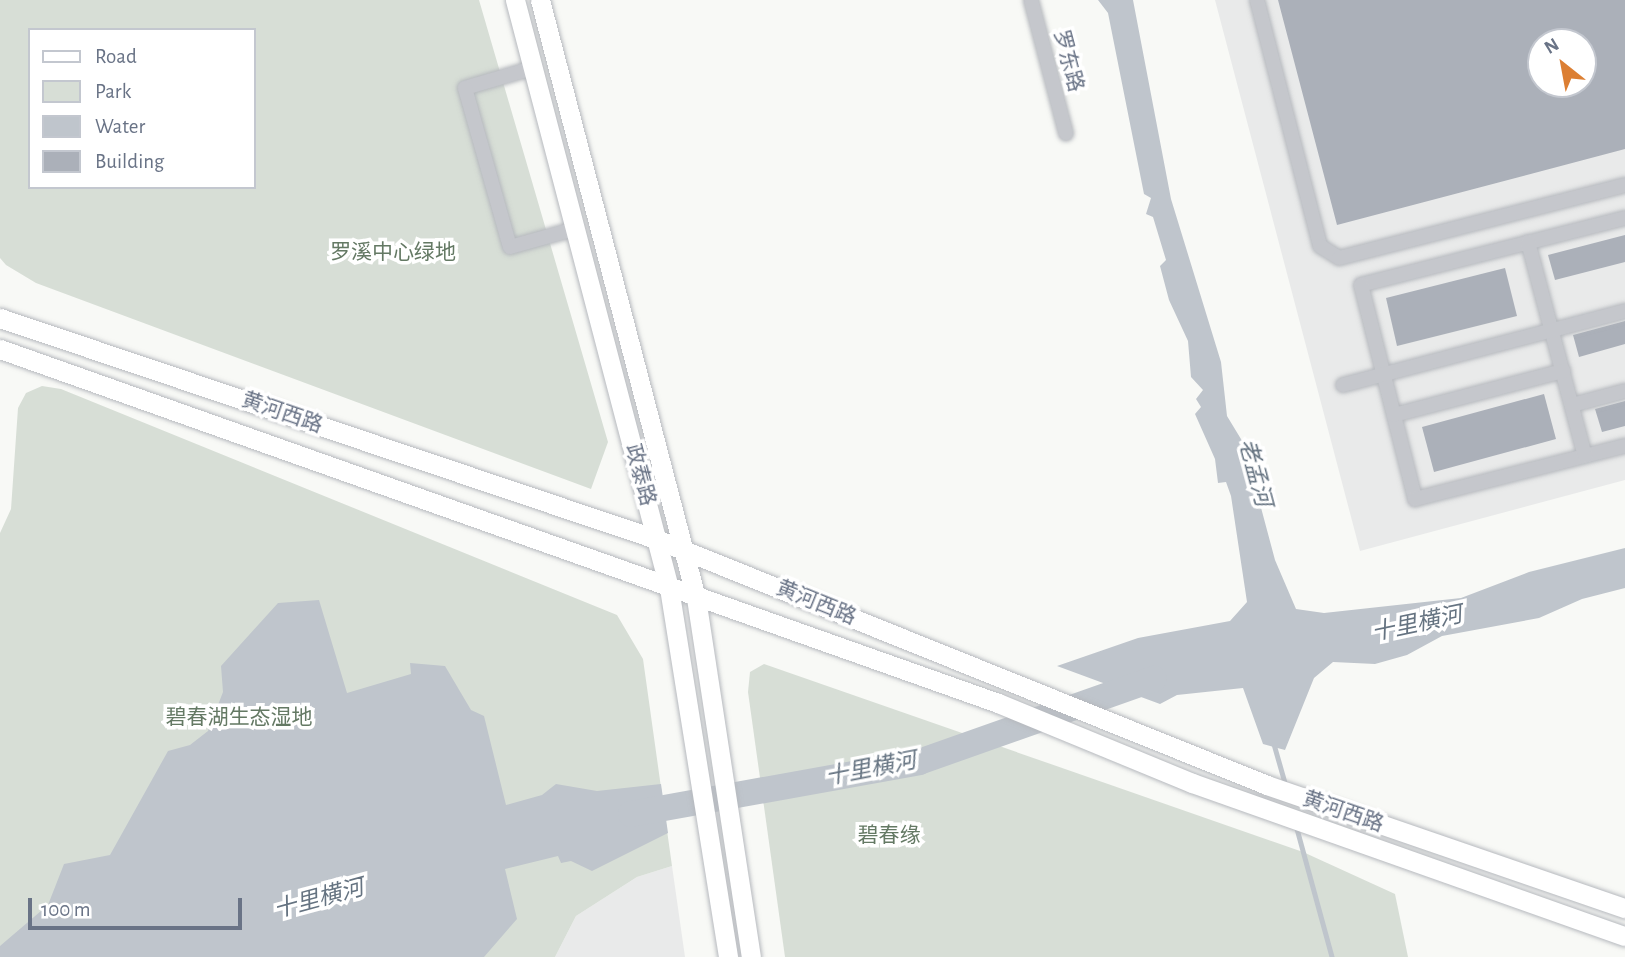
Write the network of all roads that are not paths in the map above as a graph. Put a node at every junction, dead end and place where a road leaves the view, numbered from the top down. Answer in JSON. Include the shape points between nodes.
{"nodes":[{"id":1,"x":515,"y":0,"type":"edge"},
{"id":2,"x":540,"y":0,"type":"edge"},
{"id":3,"x":1031,"y":0,"type":"edge"},
{"id":4,"x":1257,"y":0,"type":"edge"},
{"id":5,"x":533,"y":68,"type":"junction"},
{"id":6,"x":1066,"y":133,"type":"dead end"},
{"id":7,"x":1625,"y":185,"type":"edge"},
{"id":8,"x":1625,"y":218,"type":"edge"},
{"id":9,"x":575,"y":229,"type":"junction"},
{"id":10,"x":1528,"y":242,"type":"junction"},
{"id":11,"x":1625,"y":311,"type":"edge"},
{"id":12,"x":0,"y":318,"type":"edge"},
{"id":13,"x":1552,"y":330,"type":"junction"},
{"id":14,"x":0,"y":349,"type":"edge"},
{"id":15,"x":1563,"y":371,"type":"junction"},
{"id":16,"x":1383,"y":374,"type":"junction"},
{"id":17,"x":1343,"y":385,"type":"dead end"},
{"id":18,"x":1625,"y":391,"type":"edge"},
{"id":19,"x":1572,"y":405,"type":"junction"},
{"id":20,"x":1394,"y":415,"type":"junction"},
{"id":21,"x":1625,"y":446,"type":"edge"},
{"id":22,"x":1585,"y":456,"type":"junction"},
{"id":23,"x":656,"y":539,"type":"junction"},
{"id":24,"x":685,"y":550,"type":"junction"},
{"id":25,"x":669,"y":588,"type":"junction"},
{"id":26,"x":696,"y":598,"type":"junction"},
{"id":27,"x":1625,"y":908,"type":"edge"},
{"id":28,"x":1625,"y":936,"type":"edge"},
{"id":29,"x":728,"y":957,"type":"edge"},
{"id":30,"x":751,"y":957,"type":"edge"}],
"edges":[{"from":1,"to":5,"type":"main road","name":"政泰路"},
{"from":2,"to":24,"type":"main road","name":"政泰路"},
{"from":3,"to":6,"type":"street","name":"罗东路"},
{"from":4,"to":7,"type":"street","via":[[1320,246],[1339,258]]},
{"from":5,"to":9,"type":"main road","name":"政泰路"},
{"from":5,"to":9,"type":"street","via":[[465,88],[510,247]]},
{"from":8,"to":10,"type":"street"},
{"from":9,"to":23,"type":"main road","name":"政泰路"},
{"from":10,"to":13,"type":"street"},
{"from":10,"to":16,"type":"street","via":[[1360,285]]},
{"from":11,"to":13,"type":"street"},
{"from":12,"to":23,"type":"main road","name":"黄河西路"},
{"from":13,"to":15,"type":"street"},
{"from":13,"to":16,"type":"street"},
{"from":14,"to":25,"type":"main road","name":"黄河西路"},
{"from":15,"to":19,"type":"street"},
{"from":15,"to":20,"type":"street"},
{"from":16,"to":17,"type":"street"},
{"from":16,"to":20,"type":"street"},
{"from":18,"to":19,"type":"street"},
{"from":19,"to":22,"type":"street"},
{"from":20,"to":22,"type":"street","via":[[1415,499]]},
{"from":21,"to":22,"type":"street"},
{"from":23,"to":24,"type":"main road","name":"黄河西路"},
{"from":23,"to":25,"type":"main road","name":"政泰路"},
{"from":24,"to":26,"type":"main road","name":"政泰路"},
{"from":24,"to":27,"type":"main road","name":"黄河西路","via":[[1267,785]]},
{"from":25,"to":26,"type":"main road","name":"黄河西路"},
{"from":25,"to":29,"type":"main road","name":"政泰路"},
{"from":26,"to":28,"type":"main road","name":"黄河西路","via":[[998,703],[1278,815]]},
{"from":26,"to":30,"type":"main road","name":"政泰路"}]}
